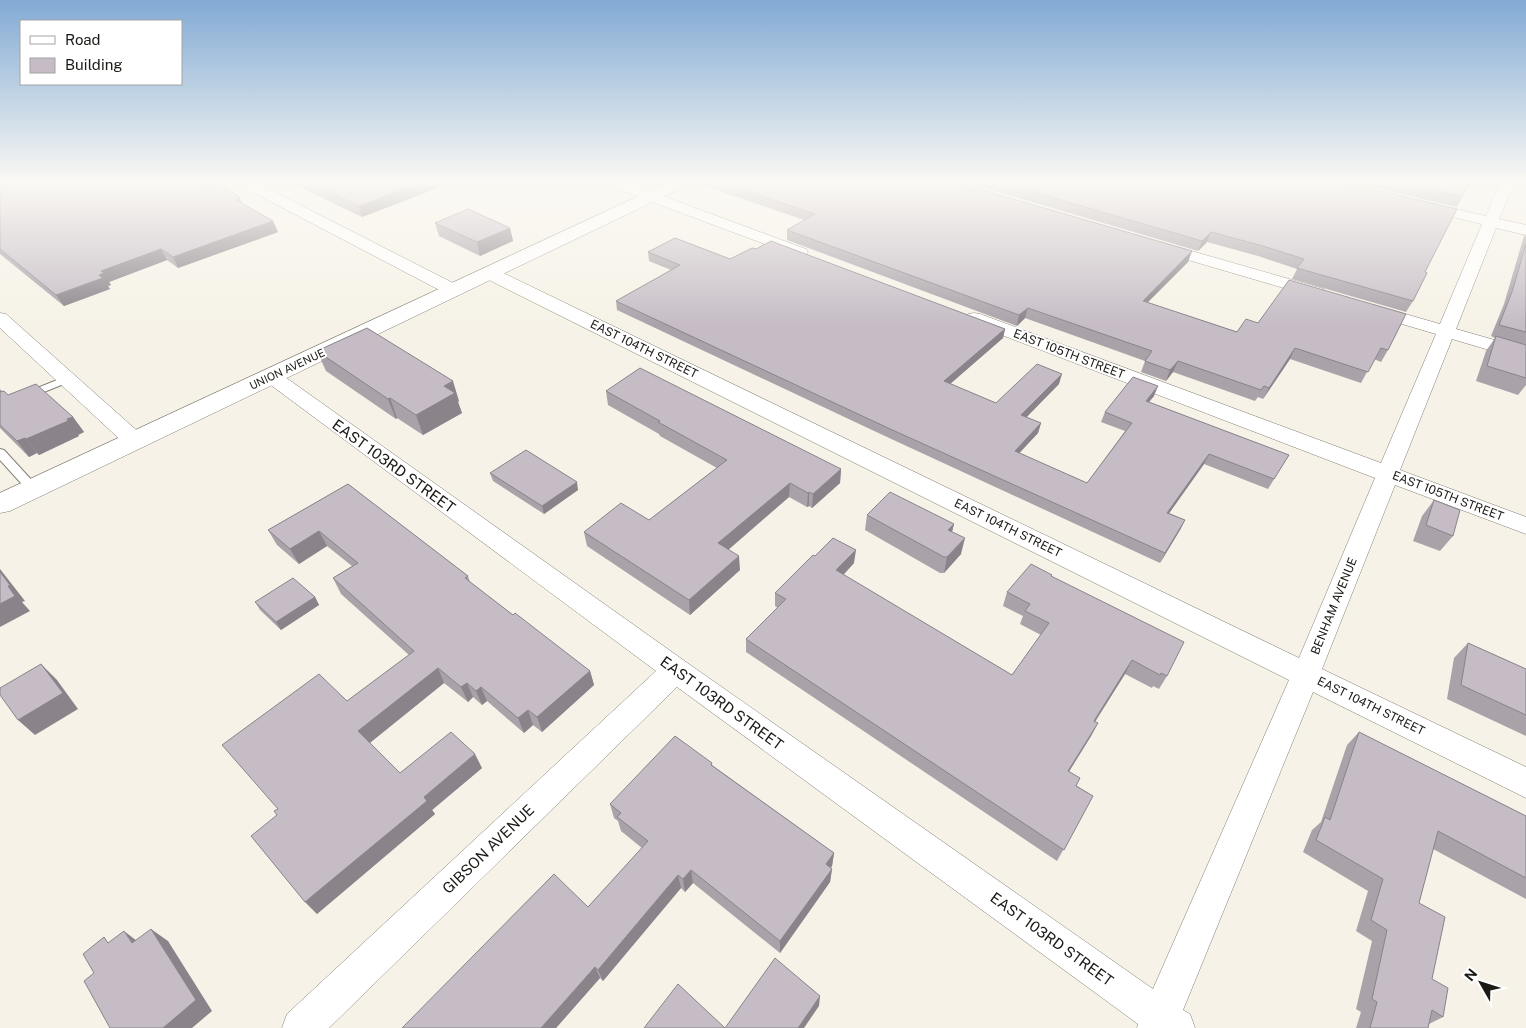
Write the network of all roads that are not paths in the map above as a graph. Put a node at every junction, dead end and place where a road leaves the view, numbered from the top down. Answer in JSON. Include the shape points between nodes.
{"nodes":[{"id":1,"x":337,"y":230,"type":"edge"},
{"id":2,"x":580,"y":230,"type":"edge"},
{"id":3,"x":740,"y":230,"type":"edge"},
{"id":4,"x":1487,"y":230,"type":"edge"},
{"id":5,"x":1141,"y":241,"type":"edge"},
{"id":6,"x":813,"y":258,"type":"edge"},
{"id":7,"x":489,"y":273,"type":"junction"},
{"id":8,"x":453,"y":290,"type":"junction"},
{"id":9,"x":1329,"y":297,"type":"edge"},
{"id":10,"x":1358,"y":305,"type":"edge"},
{"id":11,"x":961,"y":313,"type":"edge"},
{"id":12,"x":0,"y":318,"type":"edge"},
{"id":13,"x":1445,"y":332,"type":"junction"},
{"id":14,"x":1526,"y":355,"type":"edge"},
{"id":15,"x":270,"y":376,"type":"junction"},
{"id":16,"x":67,"y":379,"type":"junction"},
{"id":17,"x":0,"y":407,"type":"edge"},
{"id":18,"x":135,"y":441,"type":"junction"},
{"id":19,"x":0,"y":453,"type":"edge"},
{"id":20,"x":1387,"y":474,"type":"junction"},
{"id":21,"x":33,"y":489,"type":"junction"},
{"id":22,"x":0,"y":504,"type":"edge"},
{"id":23,"x":1526,"y":526,"type":"edge"},
{"id":24,"x":676,"y":670,"type":"junction"},
{"id":25,"x":1306,"y":674,"type":"junction"},
{"id":26,"x":1526,"y":783,"type":"edge"},
{"id":27,"x":1164,"y":1024,"type":"edge"},
{"id":28,"x":301,"y":1028,"type":"edge"}],
"edges":[{"from":1,"to":8,"type":"street"},
{"from":2,"to":7,"type":"main road","name":"UNION AVENUE"},
{"from":3,"to":6,"type":"street"},
{"from":4,"to":13,"type":"street","name":"BENHAM AVENUE"},
{"from":5,"to":9,"type":"street"},
{"from":7,"to":8,"type":"main road","name":"UNION AVENUE"},
{"from":7,"to":25,"type":"street","name":"EAST 104TH STREET"},
{"from":8,"to":15,"type":"main road","name":"UNION AVENUE"},
{"from":10,"to":13,"type":"street"},
{"from":11,"to":20,"type":"street","name":"EAST 105TH STREET"},
{"from":12,"to":16,"type":"street"},
{"from":13,"to":14,"type":"street"},
{"from":13,"to":20,"type":"street","name":"BENHAM AVENUE"},
{"from":15,"to":18,"type":"main road","name":"UNION AVENUE"},
{"from":15,"to":24,"type":"street","name":"EAST 103RD STREET"},
{"from":16,"to":17,"type":"lane"},
{"from":16,"to":18,"type":"street"},
{"from":18,"to":21,"type":"main road","name":"UNION AVENUE"},
{"from":19,"to":21,"type":"lane"},
{"from":20,"to":23,"type":"street","name":"EAST 105TH STREET"},
{"from":20,"to":25,"type":"street","name":"BENHAM AVENUE"},
{"from":21,"to":22,"type":"main road","name":"UNION AVENUE"},
{"from":24,"to":27,"type":"street","name":"EAST 103RD STREET"},
{"from":24,"to":28,"type":"street","name":"GIBSON AVENUE"},
{"from":25,"to":26,"type":"street","name":"EAST 104TH STREET"},
{"from":25,"to":27,"type":"street","name":"BENHAM AVENUE"}]}
